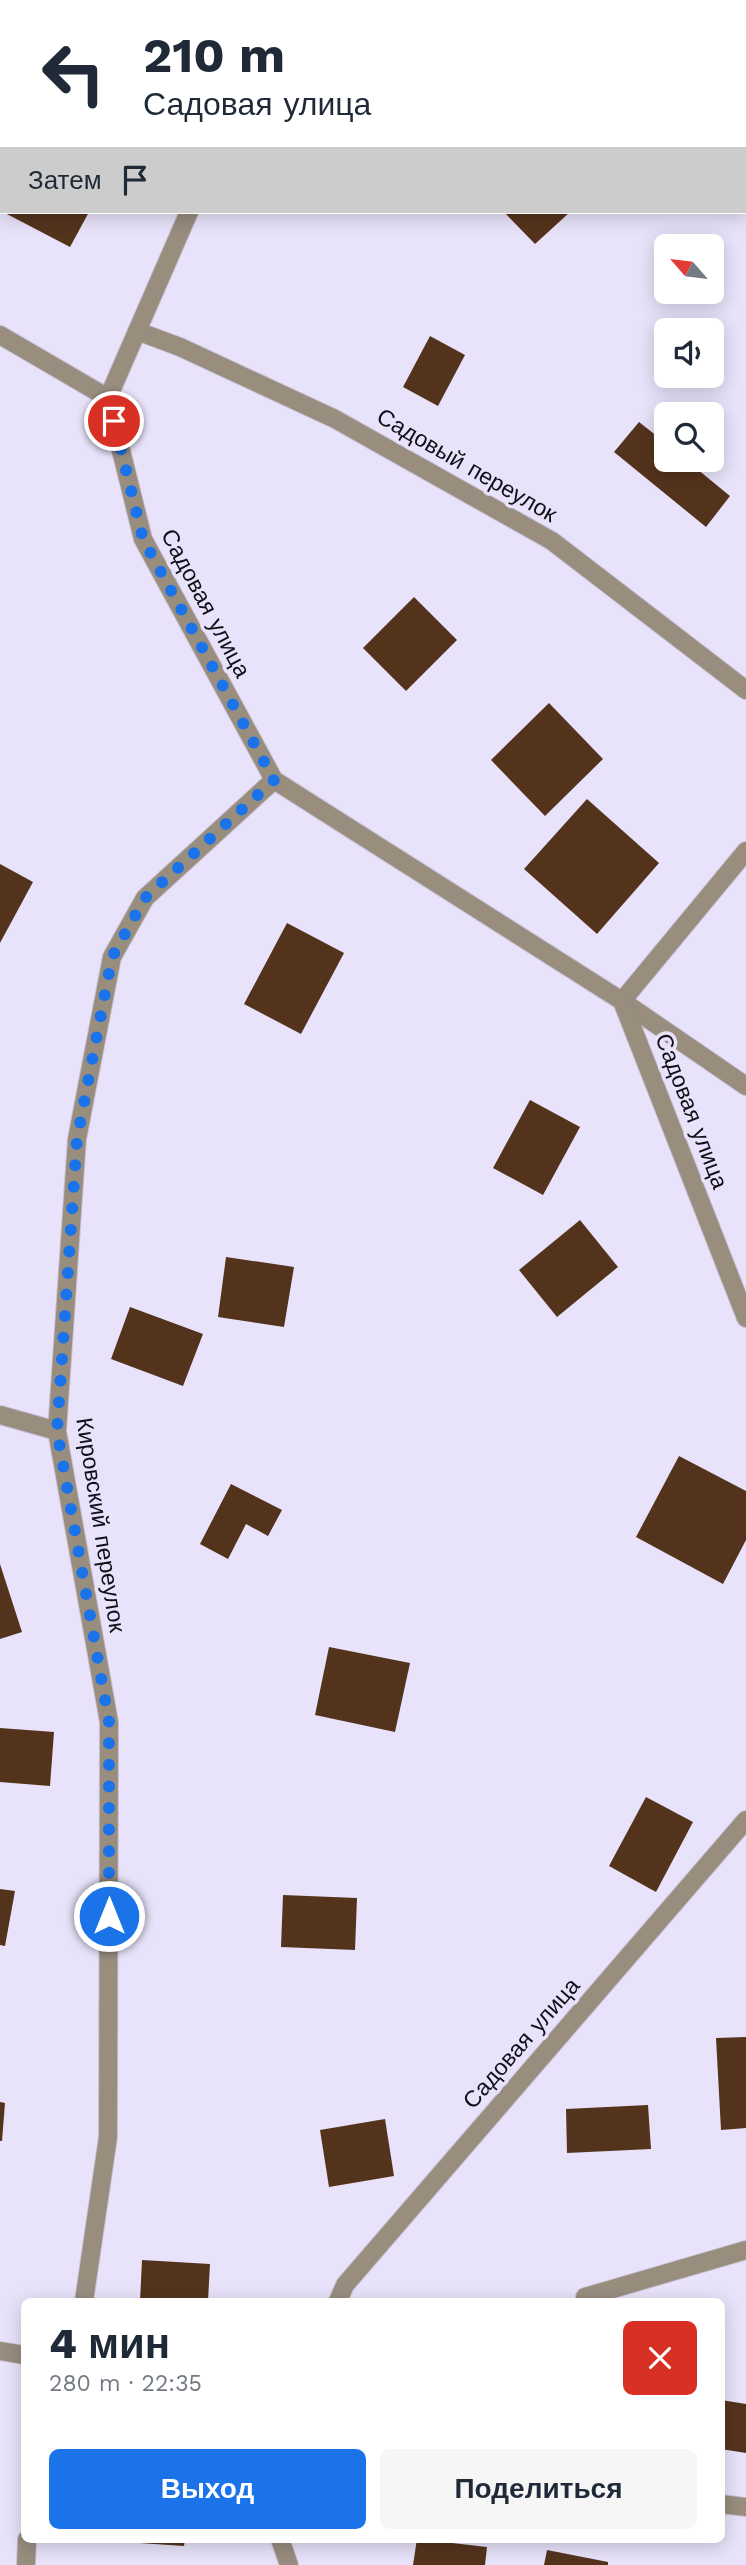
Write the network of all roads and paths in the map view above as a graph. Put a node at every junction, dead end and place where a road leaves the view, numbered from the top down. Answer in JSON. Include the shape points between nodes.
{"nodes":[{"id":1,"x":188,"y":214,"type":"edge"},
{"id":2,"x":137,"y":331,"type":"junction"},
{"id":3,"x":0,"y":335,"type":"edge"},
{"id":4,"x":108,"y":398,"type":"junction"},
{"id":5,"x":746,"y":690,"type":"edge"},
{"id":6,"x":274,"y":780,"type":"junction"},
{"id":7,"x":746,"y":851,"type":"edge"},
{"id":8,"x":622,"y":1001,"type":"junction"},
{"id":9,"x":746,"y":1086,"type":"edge"},
{"id":10,"x":746,"y":1318,"type":"edge"},
{"id":11,"x":0,"y":1415,"type":"edge"},
{"id":12,"x":57,"y":1431,"type":"junction"},
{"id":13,"x":746,"y":1820,"type":"edge"},
{"id":14,"x":746,"y":2249,"type":"edge"},
{"id":15,"x":584,"y":2297,"type":"dead end"},
{"id":16,"x":84,"y":2298,"type":"edge"},
{"id":17,"x":339,"y":2298,"type":"edge"},
{"id":18,"x":0,"y":2351,"type":"edge"},
{"id":19,"x":21,"y":2354,"type":"edge"},
{"id":20,"x":725,"y":2504,"type":"edge"},
{"id":21,"x":746,"y":2507,"type":"edge"},
{"id":22,"x":27,"y":2543,"type":"edge"},
{"id":23,"x":281,"y":2543,"type":"edge"},
{"id":24,"x":26,"y":2565,"type":"edge"},
{"id":25,"x":289,"y":2565,"type":"edge"}],
"edges":[{"from":1,"to":2,"type":"street"},
{"from":2,"to":4,"type":"street"},
{"from":2,"to":5,"type":"street","name":"Садовый переулок","via":[[335,419],[552,541]]},
{"from":3,"to":4,"type":"street"},
{"from":4,"to":6,"type":"street","name":"Садовая улица","via":[[143,539]]},
{"from":6,"to":8,"type":"street"},
{"from":6,"to":12,"type":"street","name":"Кировский переулок","via":[[145,898],[112,957],[77,1139]]},
{"from":7,"to":8,"type":"street"},
{"from":8,"to":9,"type":"street"},
{"from":8,"to":10,"type":"street","name":"Садовая улица"},
{"from":11,"to":12,"type":"street"},
{"from":12,"to":16,"type":"street","name":"Кировский переулок","via":[[109,1722],[108,2137]]},
{"from":13,"to":17,"type":"street","name":"Садовая улица","via":[[345,2285]]},
{"from":14,"to":15,"type":"street"},
{"from":18,"to":19,"type":"street"},
{"from":20,"to":21,"type":"street"},
{"from":22,"to":24,"type":"street"},
{"from":23,"to":25,"type":"street"}]}
